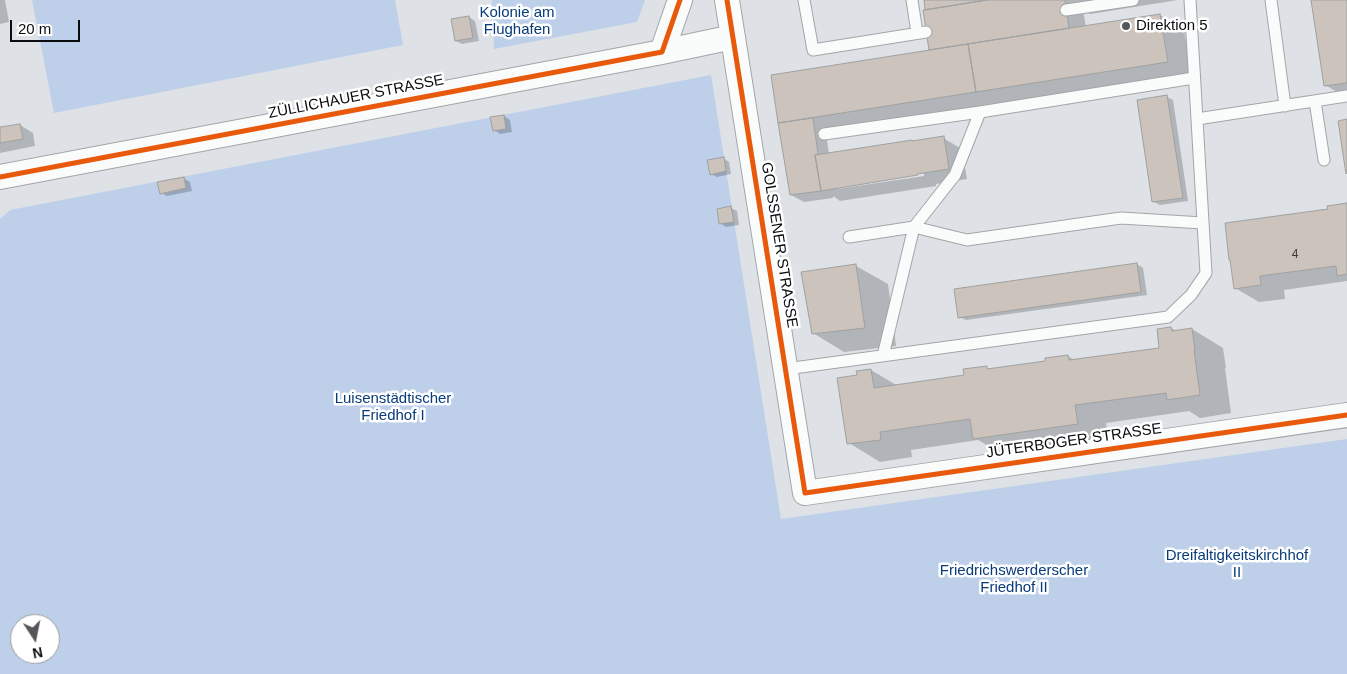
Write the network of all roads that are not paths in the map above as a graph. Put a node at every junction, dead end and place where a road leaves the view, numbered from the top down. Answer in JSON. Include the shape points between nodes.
{"nodes":[{"id":1,"x":680,"y":0,"type":"edge"},
{"id":2,"x":727,"y":0,"type":"edge"},
{"id":3,"x":804,"y":0,"type":"edge"},
{"id":4,"x":912,"y":0,"type":"edge"},
{"id":5,"x":1133,"y":0,"type":"edge"},
{"id":6,"x":1190,"y":0,"type":"edge"},
{"id":7,"x":1271,"y":0,"type":"edge"},
{"id":8,"x":1066,"y":10,"type":"dead end"},
{"id":9,"x":733,"y":38,"type":"junction"},
{"id":10,"x":662,"y":52,"type":"junction"},
{"id":11,"x":1194,"y":78,"type":"junction"},
{"id":12,"x":1347,"y":96,"type":"edge"},
{"id":13,"x":1315,"y":101,"type":"junction"},
{"id":14,"x":1285,"y":106,"type":"junction"},
{"id":15,"x":980,"y":112,"type":"junction"},
{"id":16,"x":1197,"y":120,"type":"junction"},
{"id":17,"x":824,"y":134,"type":"dead end"},
{"id":18,"x":1324,"y":160,"type":"dead end"},
{"id":19,"x":0,"y":177,"type":"edge"},
{"id":20,"x":1203,"y":222,"type":"junction"},
{"id":21,"x":914,"y":227,"type":"junction"},
{"id":22,"x":849,"y":237,"type":"dead end"},
{"id":23,"x":883,"y":356,"type":"junction"},
{"id":24,"x":786,"y":369,"type":"junction"},
{"id":25,"x":1347,"y":415,"type":"edge"},
{"id":26,"x":805,"y":494,"type":"joint"}],
"edges":[{"from":1,"to":10,"type":"street"},
{"from":2,"to":9,"type":"street","name":"GOLSSENER STRASSE"},
{"from":3,"to":4,"type":"lane","via":[[813,50],[922,33]]},
{"from":5,"to":8,"type":"lane"},
{"from":6,"to":11,"type":"lane"},
{"from":7,"to":14,"type":"lane"},
{"from":9,"to":10,"type":"street","name":"ZÜLLICHAUER STRASSE"},
{"from":9,"to":24,"type":"street","name":"GOLSSENER STRASSE"},
{"from":10,"to":19,"type":"street","name":"ZÜLLICHAUER STRASSE"},
{"from":11,"to":15,"type":"lane"},
{"from":11,"to":16,"type":"lane"},
{"from":12,"to":13,"type":"lane"},
{"from":13,"to":14,"type":"lane"},
{"from":13,"to":18,"type":"lane"},
{"from":14,"to":16,"type":"lane"},
{"from":15,"to":17,"type":"lane"},
{"from":15,"to":21,"type":"lane","via":[[955,175]]},
{"from":16,"to":20,"type":"lane"},
{"from":20,"to":21,"type":"lane","via":[[1121,218],[967,240]]},
{"from":20,"to":23,"type":"lane","via":[[1206,273],[1191,295],[1168,317]]},
{"from":21,"to":22,"type":"lane"},
{"from":21,"to":23,"type":"lane"},
{"from":23,"to":24,"type":"lane"},
{"from":24,"to":26,"type":"street","name":"GOLSSENER STRASSE"},
{"from":25,"to":26,"type":"street","name":"JÜTERBOGER STRASSE"}]}
